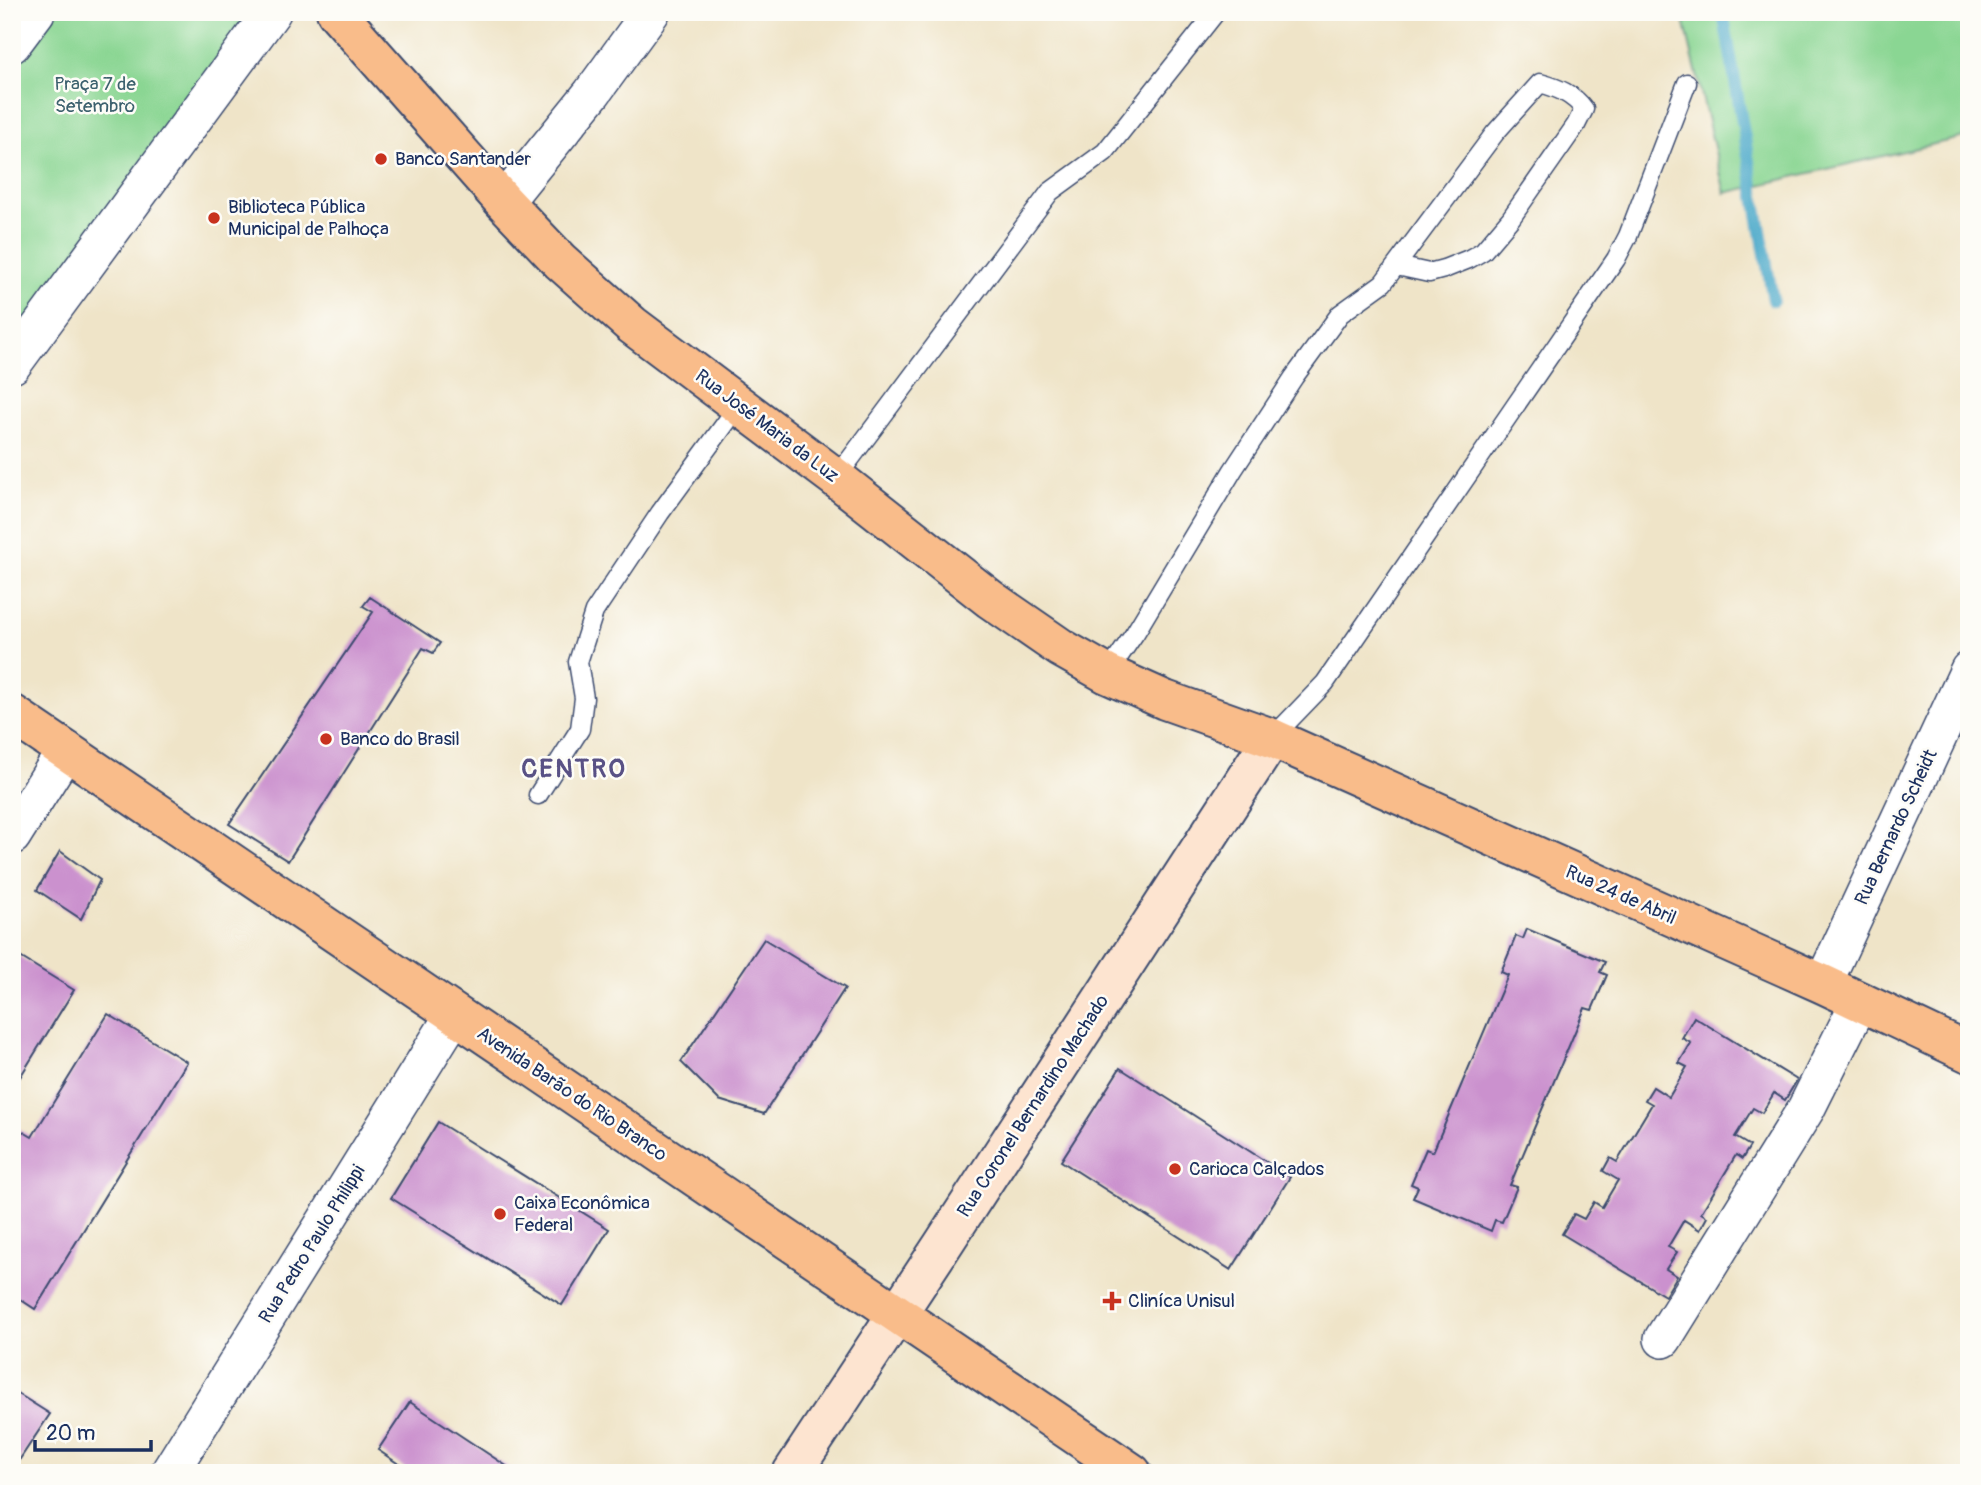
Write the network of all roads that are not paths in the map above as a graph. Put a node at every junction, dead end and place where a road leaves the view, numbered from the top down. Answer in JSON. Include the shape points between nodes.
{"nodes":[{"id":1,"x":36,"y":12,"type":"edge"},
{"id":2,"x":272,"y":12,"type":"edge"},
{"id":3,"x":337,"y":12,"type":"edge"},
{"id":4,"x":651,"y":12,"type":"edge"},
{"id":5,"x":1216,"y":12,"type":"edge"},
{"id":6,"x":12,"y":44,"type":"edge"},
{"id":7,"x":1687,"y":83,"type":"dead end"},
{"id":8,"x":504,"y":202,"type":"junction"},
{"id":9,"x":1397,"y":266,"type":"junction"},
{"id":10,"x":12,"y":365,"type":"edge"},
{"id":11,"x":739,"y":405,"type":"junction"},
{"id":12,"x":836,"y":478,"type":"junction"},
{"id":13,"x":1969,"y":670,"type":"edge"},
{"id":14,"x":1107,"y":674,"type":"junction"},
{"id":15,"x":12,"y":715,"type":"edge"},
{"id":16,"x":1272,"y":738,"type":"junction"},
{"id":17,"x":66,"y":750,"type":"junction"},
{"id":18,"x":538,"y":795,"type":"dead end"},
{"id":19,"x":12,"y":836,"type":"edge"},
{"id":20,"x":1823,"y":984,"type":"junction"},
{"id":21,"x":1860,"y":1001,"type":"junction"},
{"id":22,"x":454,"y":1015,"type":"junction"},
{"id":23,"x":1969,"y":1053,"type":"edge"},
{"id":24,"x":897,"y":1313,"type":"junction"},
{"id":25,"x":1662,"y":1339,"type":"dead end"},
{"id":26,"x":169,"y":1473,"type":"edge"},
{"id":27,"x":792,"y":1473,"type":"edge"},
{"id":28,"x":1132,"y":1473,"type":"edge"}],
"edges":[{"from":1,"to":6,"type":"street"},
{"from":2,"to":10,"type":"street"},
{"from":3,"to":8,"type":"main road","name":"Rua José Maria da Luz"},
{"from":4,"to":8,"type":"street"},
{"from":5,"to":12,"type":"lane","via":[[1105,152],[1050,192]]},
{"from":7,"to":16,"type":"lane","via":[[1616,259],[1325,682]]},
{"from":8,"to":11,"type":"main road","name":"Rua José Maria da Luz","via":[[560,261],[632,325]]},
{"from":9,"to":9,"type":"lane","via":[[1495,133],[1540,83],[1577,99],[1584,109],[1576,125],[1483,251],[1429,272]]},
{"from":9,"to":14,"type":"lane","via":[[1383,284],[1340,314],[1293,377]]},
{"from":11,"to":12,"type":"main road","name":"Rua José Maria da Luz"},
{"from":11,"to":18,"type":"lane","via":[[594,612],[578,662],[584,698],[580,729]]},
{"from":12,"to":14,"type":"main road","name":"Rua José Maria da Luz","via":[[990,599]]},
{"from":13,"to":20,"type":"street","name":"Rua Bernardo Scheidt"},
{"from":14,"to":16,"type":"main road","name":"Rua José Maria da Luz"},
{"from":15,"to":17,"type":"main road","name":"Avenida Barão do Rio Branco"},
{"from":16,"to":20,"type":"main road","name":"Rua 24 de Abril"},
{"from":16,"to":24,"type":"street","name":"Rua Coronel Bernardino Machado"},
{"from":17,"to":19,"type":"street"},
{"from":17,"to":22,"type":"main road","name":"Avenida Barão do Rio Branco"},
{"from":20,"to":21,"type":"main road","name":"Rua 24 de Abril"},
{"from":21,"to":23,"type":"main road","name":"Rua 24 de Abril"},
{"from":21,"to":25,"type":"street","via":[[1807,1109]]},
{"from":22,"to":24,"type":"main road","name":"Avenida Barão do Rio Branco"},
{"from":22,"to":26,"type":"street","name":"Rua Pedro Paulo Philippi"},
{"from":24,"to":27,"type":"street","name":"Rua Coronel Bernardino Machado"},
{"from":24,"to":28,"type":"main road","name":"Avenida Barão do Rio Branco"}]}
